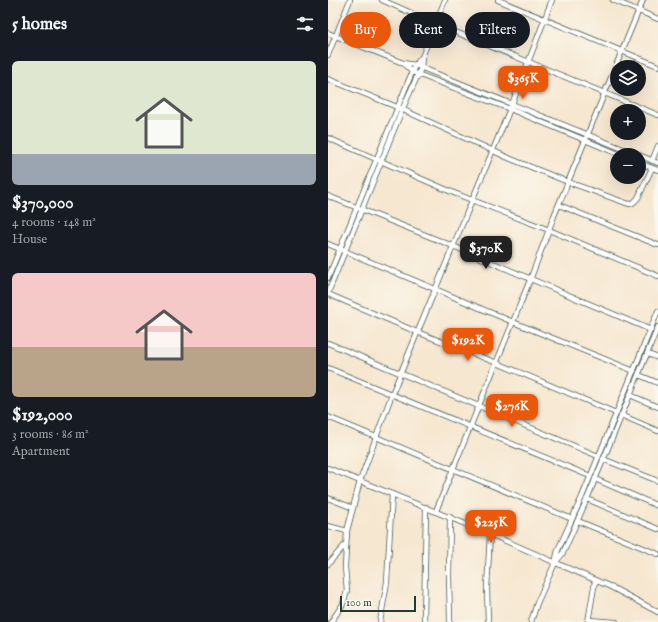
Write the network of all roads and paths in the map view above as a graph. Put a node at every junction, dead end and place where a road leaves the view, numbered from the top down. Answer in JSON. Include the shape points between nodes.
{"nodes":[{"id":1,"x":350,"y":0,"type":"edge"},
{"id":2,"x":382,"y":0,"type":"edge"},
{"id":3,"x":445,"y":0,"type":"edge"},
{"id":4,"x":498,"y":0,"type":"edge"},
{"id":5,"x":552,"y":0,"type":"edge"},
{"id":6,"x":613,"y":0,"type":"edge"},
{"id":7,"x":643,"y":0,"type":"edge"},
{"id":8,"x":639,"y":11,"type":"junction"},
{"id":9,"x":409,"y":12,"type":"edge"},
{"id":10,"x":440,"y":12,"type":"edge"},
{"id":11,"x":545,"y":18,"type":"junction"},
{"id":12,"x":658,"y":19,"type":"edge"},
{"id":13,"x":328,"y":33,"type":"edge"},
{"id":14,"x":457,"y":33,"type":"edge"},
{"id":15,"x":336,"y":36,"type":"junction"},
{"id":16,"x":426,"y":48,"type":"edge"},
{"id":17,"x":623,"y":51,"type":"junction"},
{"id":18,"x":328,"y":55,"type":"edge"},
{"id":19,"x":422,"y":57,"type":"junction"},
{"id":20,"x":528,"y":62,"type":"junction"},
{"id":21,"x":403,"y":63,"type":"junction"},
{"id":22,"x":415,"y":65,"type":"junction"},
{"id":23,"x":658,"y":66,"type":"edge"},
{"id":24,"x":421,"y":68,"type":"junction"},
{"id":25,"x":412,"y":72,"type":"junction"},
{"id":26,"x":418,"y":74,"type":"junction"},
{"id":27,"x":328,"y":79,"type":"edge"},
{"id":28,"x":605,"y":94,"type":"junction"},
{"id":29,"x":512,"y":104,"type":"junction"},
{"id":30,"x":397,"y":107,"type":"junction"},
{"id":31,"x":510,"y":109,"type":"junction"},
{"id":32,"x":402,"y":110,"type":"junction"},
{"id":33,"x":658,"y":115,"type":"edge"},
{"id":34,"x":588,"y":134,"type":"junction"},
{"id":35,"x":328,"y":138,"type":"edge"},
{"id":36,"x":585,"y":140,"type":"junction"},
{"id":37,"x":658,"y":146,"type":"edge"},
{"id":38,"x":622,"y":148,"type":"edge"},
{"id":39,"x":492,"y":151,"type":"junction"},
{"id":40,"x":610,"y":151,"type":"edge"},
{"id":41,"x":646,"y":158,"type":"edge"},
{"id":42,"x":379,"y":160,"type":"junction"},
{"id":43,"x":652,"y":161,"type":"junction"},
{"id":44,"x":658,"y":163,"type":"edge"},
{"id":45,"x":646,"y":166,"type":"edge"},
{"id":46,"x":652,"y":168,"type":"junction"},
{"id":47,"x":658,"y":170,"type":"edge"},
{"id":48,"x":568,"y":182,"type":"junction"},
{"id":49,"x":328,"y":196,"type":"edge"},
{"id":50,"x":472,"y":200,"type":"junction"},
{"id":51,"x":559,"y":205,"type":"junction"},
{"id":52,"x":357,"y":208,"type":"junction"},
{"id":53,"x":362,"y":210,"type":"junction"},
{"id":54,"x":549,"y":230,"type":"junction"},
{"id":55,"x":328,"y":244,"type":"edge"},
{"id":56,"x":658,"y":245,"type":"edge"},
{"id":57,"x":453,"y":246,"type":"junction"},
{"id":58,"x":340,"y":249,"type":"junction"},
{"id":59,"x":345,"y":252,"type":"junction"},
{"id":60,"x":658,"y":276,"type":"edge"},
{"id":61,"x":328,"y":278,"type":"edge"},
{"id":62,"x":530,"y":280,"type":"junction"},
{"id":63,"x":436,"y":289,"type":"junction"},
{"id":64,"x":328,"y":294,"type":"edge"},
{"id":65,"x":658,"y":311,"type":"edge"},
{"id":66,"x":513,"y":322,"type":"junction"},
{"id":67,"x":658,"y":327,"type":"edge"},
{"id":68,"x":651,"y":330,"type":"junction"},
{"id":69,"x":417,"y":332,"type":"junction"},
{"id":70,"x":657,"y":332,"type":"edge"},
{"id":71,"x":328,"y":343,"type":"edge"},
{"id":72,"x":648,"y":354,"type":"junction"},
{"id":73,"x":658,"y":358,"type":"edge"},
{"id":74,"x":496,"y":363,"type":"junction"},
{"id":75,"x":328,"y":368,"type":"edge"},
{"id":76,"x":634,"y":371,"type":"junction"},
{"id":77,"x":401,"y":374,"type":"junction"},
{"id":78,"x":639,"y":375,"type":"junction"},
{"id":79,"x":658,"y":383,"type":"edge"},
{"id":80,"x":392,"y":394,"type":"junction"},
{"id":81,"x":630,"y":395,"type":"junction"},
{"id":82,"x":479,"y":405,"type":"junction"},
{"id":83,"x":658,"y":407,"type":"edge"},
{"id":84,"x":616,"y":413,"type":"junction"},
{"id":85,"x":621,"y":415,"type":"junction"},
{"id":86,"x":328,"y":417,"type":"edge"},
{"id":87,"x":471,"y":427,"type":"junction"},
{"id":88,"x":658,"y":431,"type":"edge"},
{"id":89,"x":376,"y":436,"type":"junction"},
{"id":90,"x":605,"y":440,"type":"junction"},
{"id":91,"x":610,"y":442,"type":"junction"},
{"id":92,"x":598,"y":456,"type":"junction"},
{"id":93,"x":603,"y":459,"type":"junction"},
{"id":94,"x":328,"y":468,"type":"edge"},
{"id":95,"x":454,"y":469,"type":"junction"},
{"id":96,"x":590,"y":476,"type":"junction"},
{"id":97,"x":595,"y":479,"type":"junction"},
{"id":98,"x":658,"y":481,"type":"edge"},
{"id":99,"x":360,"y":482,"type":"junction"},
{"id":100,"x":392,"y":494,"type":"junction"},
{"id":101,"x":328,"y":498,"type":"edge"},
{"id":102,"x":588,"y":499,"type":"junction"},
{"id":103,"x":658,"y":506,"type":"edge"},
{"id":104,"x":426,"y":507,"type":"junction"},
{"id":105,"x":352,"y":508,"type":"junction"},
{"id":106,"x":436,"y":511,"type":"junction"},
{"id":107,"x":450,"y":517,"type":"junction"},
{"id":108,"x":572,"y":519,"type":"junction"},
{"id":109,"x":578,"y":521,"type":"junction"},
{"id":110,"x":328,"y":526,"type":"edge"},
{"id":111,"x":658,"y":529,"type":"edge"},
{"id":112,"x":347,"y":531,"type":"junction"},
{"id":113,"x":490,"y":534,"type":"junction"},
{"id":114,"x":346,"y":545,"type":"junction"},
{"id":115,"x":658,"y":554,"type":"edge"},
{"id":116,"x":555,"y":563,"type":"junction"},
{"id":117,"x":328,"y":564,"type":"edge"},
{"id":118,"x":595,"y":581,"type":"junction"},
{"id":119,"x":658,"y":612,"type":"edge"},
{"id":120,"x":588,"y":621,"type":"edge"},
{"id":121,"x":331,"y":622,"type":"edge"},
{"id":122,"x":380,"y":622,"type":"edge"},
{"id":123,"x":424,"y":622,"type":"edge"},
{"id":124,"x":450,"y":622,"type":"edge"},
{"id":125,"x":488,"y":622,"type":"edge"},
{"id":126,"x":531,"y":622,"type":"edge"},
{"id":127,"x":616,"y":622,"type":"edge"}],
"edges":[{"from":1,"to":15,"type":"street"},
{"from":2,"to":9,"type":"street"},
{"from":3,"to":10,"type":"street"},
{"from":4,"to":11,"type":"street"},
{"from":5,"to":11,"type":"street"},
{"from":6,"to":8,"type":"street"},
{"from":7,"to":8,"type":"street"},
{"from":8,"to":12,"type":"street"},
{"from":8,"to":17,"type":"street"},
{"from":11,"to":17,"type":"street"},
{"from":11,"to":20,"type":"street"},
{"from":13,"to":15,"type":"street"},
{"from":14,"to":20,"type":"street"},
{"from":15,"to":18,"type":"street"},
{"from":15,"to":21,"type":"street"},
{"from":16,"to":19,"type":"street"},
{"from":17,"to":23,"type":"street"},
{"from":17,"to":28,"type":"street"},
{"from":19,"to":22,"type":"street"},
{"from":19,"to":24,"type":"street"},
{"from":20,"to":28,"type":"street"},
{"from":20,"to":29,"type":"street"},
{"from":21,"to":22,"type":"street"},
{"from":21,"to":25,"type":"street"},
{"from":22,"to":24,"type":"street"},
{"from":22,"to":25,"type":"street"},
{"from":24,"to":26,"type":"street"},
{"from":24,"to":29,"type":"street"},
{"from":25,"to":26,"type":"street"},
{"from":25,"to":30,"type":"street"},
{"from":26,"to":31,"type":"street"},
{"from":26,"to":32,"type":"street"},
{"from":27,"to":30,"type":"street"},
{"from":28,"to":33,"type":"street"},
{"from":28,"to":34,"type":"street"},
{"from":29,"to":31,"type":"street"},
{"from":29,"to":34,"type":"street"},
{"from":30,"to":32,"type":"street"},
{"from":30,"to":42,"type":"street"},
{"from":31,"to":36,"type":"street"},
{"from":31,"to":39,"type":"street"},
{"from":32,"to":39,"type":"street"},
{"from":32,"to":42,"type":"street"},
{"from":34,"to":36,"type":"street"},
{"from":34,"to":38,"type":"street"},
{"from":35,"to":42,"type":"street"},
{"from":36,"to":40,"type":"street"},
{"from":36,"to":48,"type":"street"},
{"from":37,"to":43,"type":"street"},
{"from":39,"to":48,"type":"street"},
{"from":39,"to":50,"type":"street"},
{"from":41,"to":43,"type":"street"},
{"from":42,"to":50,"type":"street"},
{"from":42,"to":52,"type":"street"},
{"from":42,"to":53,"type":"street"},
{"from":43,"to":44,"type":"street"},
{"from":45,"to":46,"type":"street"},
{"from":46,"to":47,"type":"street"},
{"from":46,"to":48,"type":"street","via":[[638,198],[629,204]]},
{"from":48,"to":51,"type":"street"},
{"from":49,"to":52,"type":"street"},
{"from":50,"to":54,"type":"street"},
{"from":50,"to":57,"type":"street"},
{"from":51,"to":54,"type":"street"},
{"from":51,"to":56,"type":"street"},
{"from":52,"to":53,"type":"street"},
{"from":52,"to":58,"type":"street"},
{"from":53,"to":57,"type":"street"},
{"from":53,"to":59,"type":"street"},
{"from":54,"to":60,"type":"street"},
{"from":54,"to":62,"type":"street"},
{"from":55,"to":58,"type":"street"},
{"from":57,"to":62,"type":"street"},
{"from":57,"to":63,"type":"street"},
{"from":58,"to":59,"type":"street"},
{"from":58,"to":61,"type":"street"},
{"from":59,"to":63,"type":"street"},
{"from":59,"to":64,"type":"street"},
{"from":62,"to":66,"type":"street"},
{"from":62,"to":68,"type":"street"},
{"from":63,"to":66,"type":"street"},
{"from":63,"to":69,"type":"street"},
{"from":64,"to":69,"type":"street"},
{"from":65,"to":68,"type":"street"},
{"from":66,"to":74,"type":"street"},
{"from":66,"to":76,"type":"street"},
{"from":67,"to":70,"type":"street"},
{"from":68,"to":76,"type":"street"},
{"from":69,"to":74,"type":"street"},
{"from":69,"to":77,"type":"street"},
{"from":70,"to":72,"type":"street"},
{"from":71,"to":77,"type":"street"},
{"from":72,"to":73,"type":"street"},
{"from":72,"to":78,"type":"street"},
{"from":74,"to":82,"type":"street"},
{"from":74,"to":84,"type":"street"},
{"from":75,"to":80,"type":"street"},
{"from":76,"to":84,"type":"street"},
{"from":77,"to":80,"type":"street"},
{"from":77,"to":82,"type":"street"},
{"from":78,"to":79,"type":"street"},
{"from":78,"to":81,"type":"street"},
{"from":80,"to":87,"type":"street"},
{"from":80,"to":89,"type":"street"},
{"from":81,"to":83,"type":"street"},
{"from":81,"to":85,"type":"street"},
{"from":82,"to":87,"type":"street"},
{"from":82,"to":92,"type":"street"},
{"from":84,"to":90,"type":"street"},
{"from":85,"to":88,"type":"street"},
{"from":85,"to":91,"type":"street"},
{"from":86,"to":89,"type":"street"},
{"from":87,"to":95,"type":"street"},
{"from":87,"to":96,"type":"street"},
{"from":89,"to":95,"type":"street"},
{"from":89,"to":99,"type":"street"},
{"from":90,"to":91,"type":"street"},
{"from":90,"to":92,"type":"street"},
{"from":91,"to":93,"type":"street"},
{"from":92,"to":96,"type":"street"},
{"from":93,"to":97,"type":"street"},
{"from":93,"to":98,"type":"street"},
{"from":94,"to":99,"type":"street"},
{"from":95,"to":106,"type":"street"},
{"from":95,"to":108,"type":"street"},
{"from":96,"to":108,"type":"street"},
{"from":97,"to":102,"type":"street"},
{"from":97,"to":103,"type":"street"},
{"from":99,"to":100,"type":"street"},
{"from":99,"to":105,"type":"street"},
{"from":100,"to":104,"type":"street"},
{"from":100,"to":122,"type":"street","via":[[387,582]]},
{"from":101,"to":105,"type":"street"},
{"from":102,"to":109,"type":"street"},
{"from":102,"to":111,"type":"street"},
{"from":104,"to":106,"type":"street"},
{"from":104,"to":123,"type":"street"},
{"from":105,"to":112,"type":"street"},
{"from":106,"to":107,"type":"street"},
{"from":107,"to":113,"type":"street"},
{"from":107,"to":124,"type":"street"},
{"from":108,"to":116,"type":"street"},
{"from":109,"to":115,"type":"street"},
{"from":109,"to":116,"type":"street","via":[[564,553]]},
{"from":110,"to":112,"type":"street"},
{"from":112,"to":114,"type":"street"},
{"from":113,"to":116,"type":"street"},
{"from":113,"to":125,"type":"street"},
{"from":114,"to":117,"type":"street"},
{"from":114,"to":121,"type":"street","via":[[347,591],[343,604]]},
{"from":116,"to":118,"type":"street"},
{"from":116,"to":126,"type":"street"},
{"from":118,"to":119,"type":"street","via":[[627,594]]},
{"from":118,"to":120,"type":"street"},
{"from":120,"to":127,"type":"street"}]}
